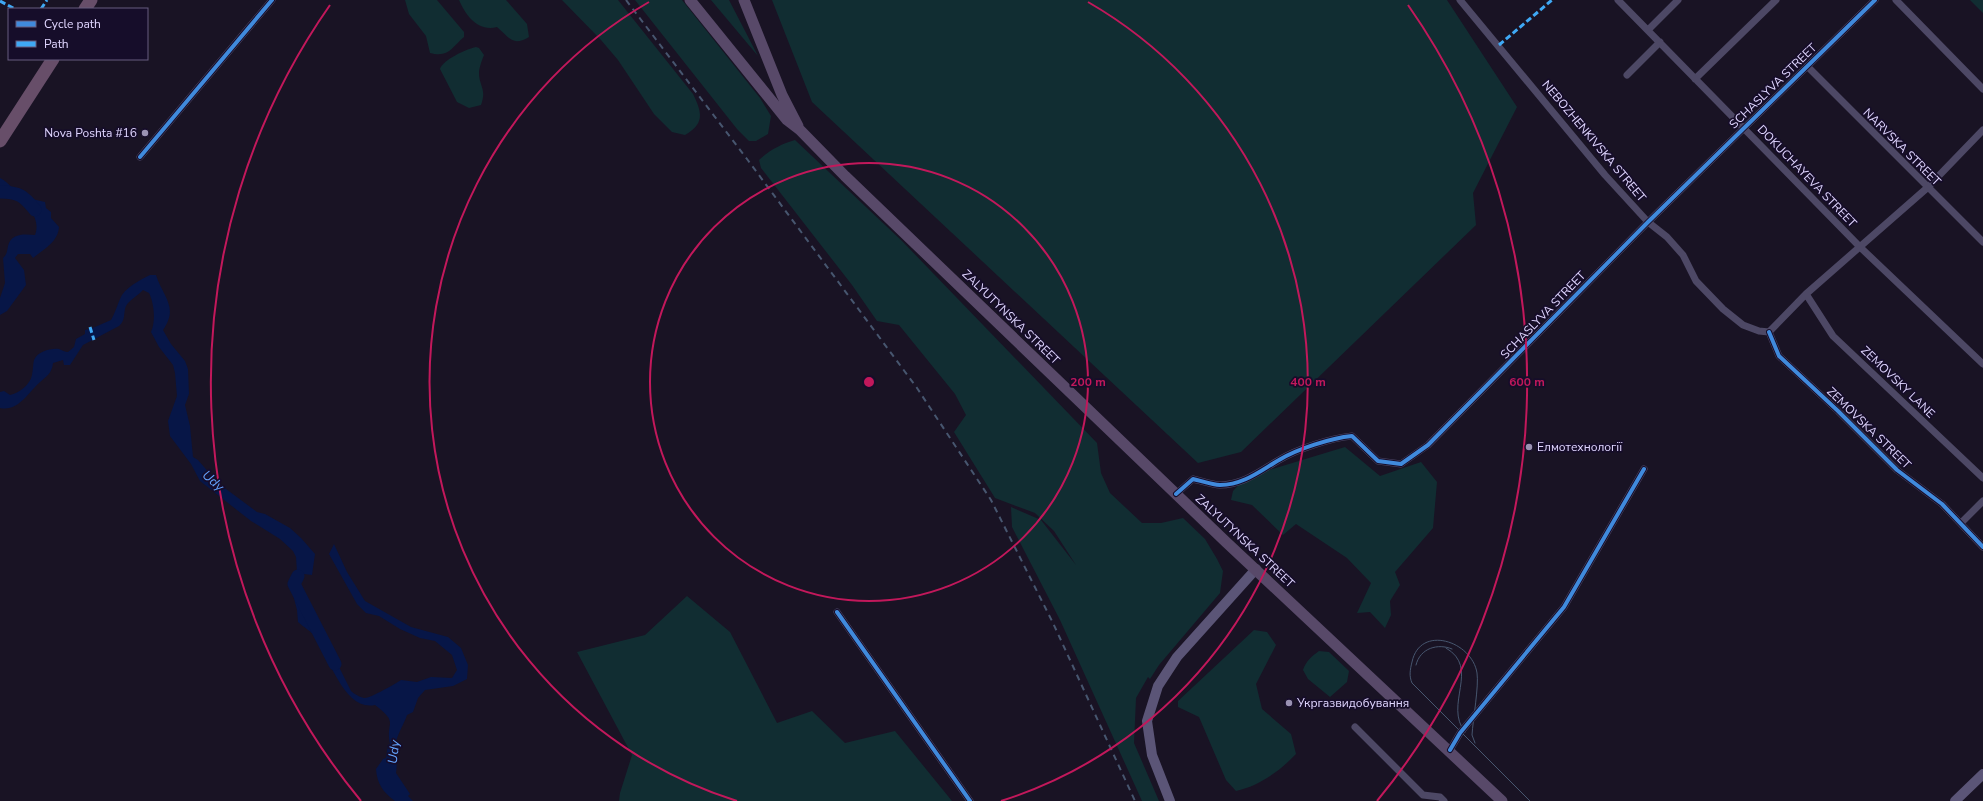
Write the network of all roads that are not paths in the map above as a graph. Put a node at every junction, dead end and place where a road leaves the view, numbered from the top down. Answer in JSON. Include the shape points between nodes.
{"nodes":[{"id":1,"x":272,"y":0,"type":"edge"},
{"id":2,"x":690,"y":0,"type":"edge"},
{"id":3,"x":744,"y":0,"type":"edge"},
{"id":4,"x":1460,"y":0,"type":"edge"},
{"id":5,"x":1618,"y":0,"type":"edge"},
{"id":6,"x":1678,"y":0,"type":"edge"},
{"id":7,"x":1776,"y":0,"type":"edge"},
{"id":8,"x":1875,"y":0,"type":"edge"},
{"id":9,"x":1896,"y":0,"type":"edge"},
{"id":10,"x":1648,"y":30,"type":"junction"},
{"id":11,"x":1660,"y":42,"type":"junction"},
{"id":12,"x":52,"y":60,"type":"edge"},
{"id":13,"x":1807,"y":66,"type":"junction"},
{"id":14,"x":1627,"y":74,"type":"dead end"},
{"id":15,"x":1695,"y":79,"type":"junction"},
{"id":16,"x":1983,"y":89,"type":"edge"},
{"id":17,"x":1744,"y":128,"type":"junction"},
{"id":18,"x":800,"y":130,"type":"junction"},
{"id":19,"x":1983,"y":130,"type":"edge"},
{"id":20,"x":0,"y":142,"type":"edge"},
{"id":21,"x":140,"y":157,"type":"dead end"},
{"id":22,"x":1927,"y":188,"type":"junction"},
{"id":23,"x":1648,"y":222,"type":"junction"},
{"id":24,"x":1983,"y":242,"type":"edge"},
{"id":25,"x":1861,"y":248,"type":"junction"},
{"id":26,"x":1806,"y":294,"type":"junction"},
{"id":27,"x":1769,"y":332,"type":"junction"},
{"id":28,"x":1983,"y":364,"type":"edge"},
{"id":29,"x":1644,"y":469,"type":"dead end"},
{"id":30,"x":1983,"y":478,"type":"edge"},
{"id":31,"x":1176,"y":494,"type":"junction"},
{"id":32,"x":1983,"y":501,"type":"edge"},
{"id":33,"x":1961,"y":523,"type":"junction"},
{"id":34,"x":1983,"y":547,"type":"edge"},
{"id":35,"x":1256,"y":569,"type":"junction"},
{"id":36,"x":837,"y":612,"type":"dead end"},
{"id":37,"x":1355,"y":727,"type":"dead end"},
{"id":38,"x":1450,"y":750,"type":"junction"},
{"id":39,"x":1983,"y":774,"type":"edge"},
{"id":40,"x":970,"y":801,"type":"edge"},
{"id":41,"x":1170,"y":801,"type":"edge"},
{"id":42,"x":1444,"y":801,"type":"edge"},
{"id":43,"x":1502,"y":801,"type":"edge"},
{"id":44,"x":1955,"y":801,"type":"edge"}],
"edges":[{"from":1,"to":21,"type":"street"},
{"from":2,"to":18,"type":"main road","via":[[787,120]]},
{"from":3,"to":18,"type":"main road","via":[[782,95]]},
{"from":4,"to":23,"type":"street","name":"NEBOZHENKIVSKA STREET","via":[[1605,175]]},
{"from":5,"to":10,"type":"street","name":"DOKUCHAYEVA STREET"},
{"from":6,"to":10,"type":"street"},
{"from":7,"to":15,"type":"street"},
{"from":8,"to":13,"type":"street","name":"SCHASLYVA STREET"},
{"from":9,"to":16,"type":"street"},
{"from":10,"to":11,"type":"street","name":"DOKUCHAYEVA STREET"},
{"from":11,"to":14,"type":"street"},
{"from":11,"to":15,"type":"street","name":"DOKUCHAYEVA STREET"},
{"from":12,"to":20,"type":"highway"},
{"from":13,"to":17,"type":"street","name":"SCHASLYVA STREET"},
{"from":13,"to":22,"type":"street","name":"NARVSKA STREET"},
{"from":15,"to":17,"type":"street","name":"DOKUCHAYEVA STREET"},
{"from":17,"to":23,"type":"street","name":"SCHASLYVA STREET"},
{"from":17,"to":25,"type":"street","name":"DOKUCHAYEVA STREET"},
{"from":18,"to":31,"type":"main road","name":"ZALYUTYNSKA STREET"},
{"from":19,"to":22,"type":"street"},
{"from":22,"to":24,"type":"street","name":"NARVSKA STREET"},
{"from":22,"to":25,"type":"street"},
{"from":23,"to":27,"type":"street","name":"NEBOZHENKIVSKA STREET","via":[[1673,243],[1683,255],[1696,281],[1723,309],[1743,325]]},
{"from":23,"to":31,"type":"street","name":"SCHASLYVA STREET","via":[[1428,445],[1401,464],[1378,460],[1352,436],[1339,438],[1280,459],[1258,474],[1238,482],[1220,485],[1193,479]]},
{"from":25,"to":26,"type":"street"},
{"from":25,"to":28,"type":"street","name":"DOKUCHAYEVA STREET"},
{"from":26,"to":27,"type":"street"},
{"from":26,"to":30,"type":"street","name":"ZEMOVSKY LANE","via":[[1833,336]]},
{"from":27,"to":33,"type":"street","name":"ZEMOVSKA STREET","via":[[1779,356],[1897,470],[1942,504]]},
{"from":29,"to":38,"type":"street","via":[[1564,607],[1460,733]]},
{"from":31,"to":35,"type":"main road","name":"ZALYUTYNSKA STREET"},
{"from":32,"to":33,"type":"street"},
{"from":33,"to":34,"type":"street","name":"ZEMOVSKA STREET"},
{"from":35,"to":38,"type":"main road","name":"ZALYUTYNSKA STREET"},
{"from":35,"to":41,"type":"main road","via":[[1178,657],[1158,686],[1148,721],[1152,756]]},
{"from":36,"to":40,"type":"street"},
{"from":37,"to":42,"type":"street","via":[[1423,795],[1440,797]]},
{"from":38,"to":43,"type":"main road","name":"ZALYUTYNSKA STREET"},
{"from":39,"to":44,"type":"main road"}]}
